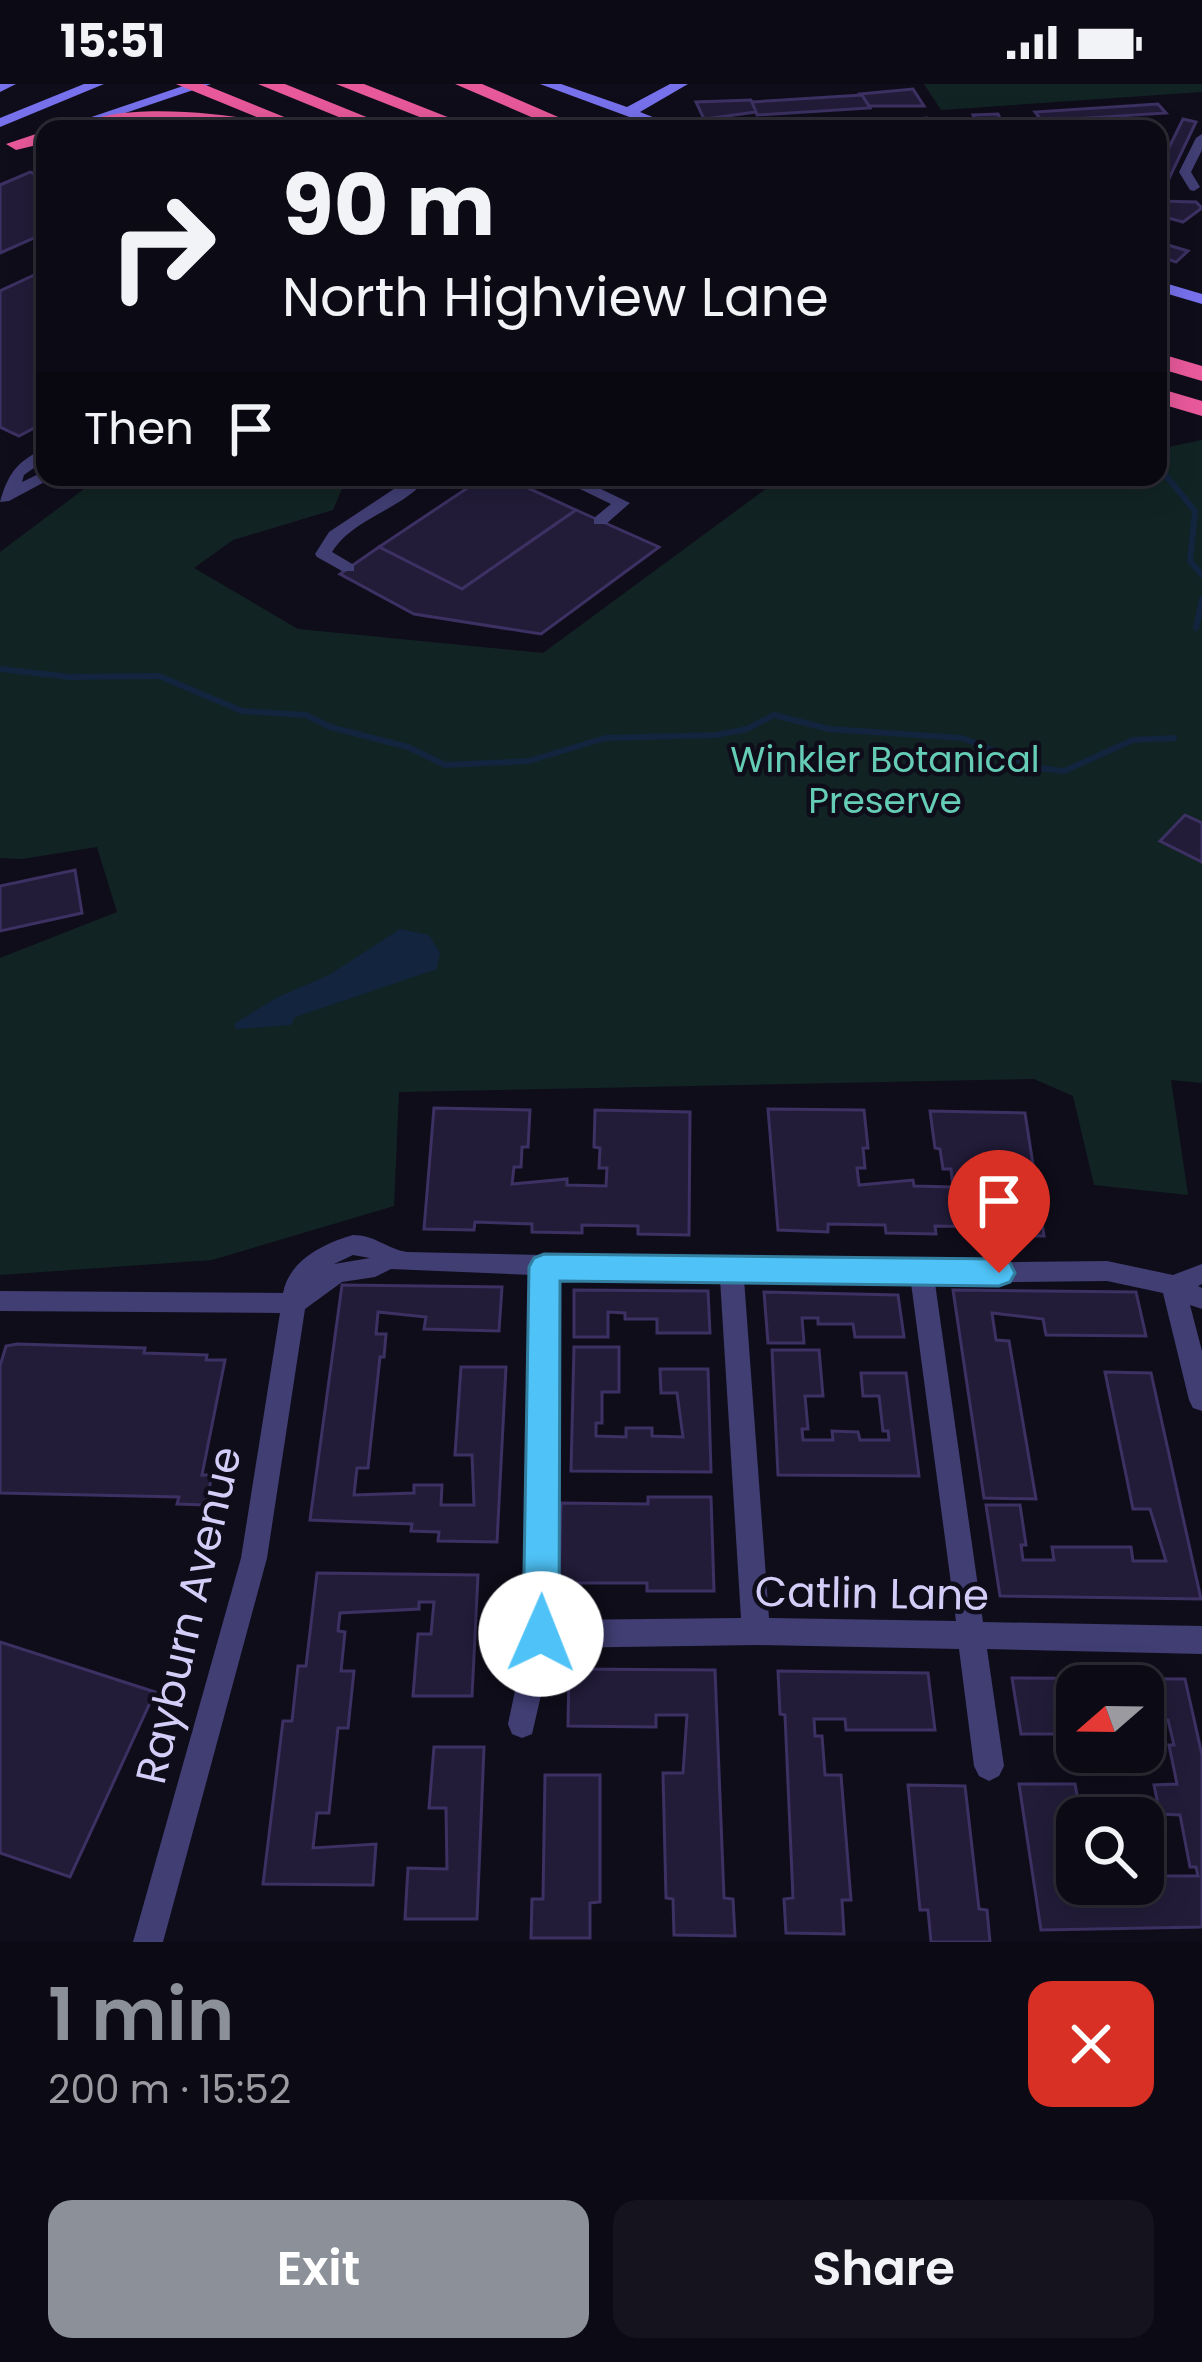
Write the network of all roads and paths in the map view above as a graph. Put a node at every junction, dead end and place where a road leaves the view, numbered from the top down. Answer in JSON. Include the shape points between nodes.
{"nodes":[{"id":1,"x":9,"y":84,"type":"edge"},
{"id":2,"x":72,"y":84,"type":"edge"},
{"id":3,"x":97,"y":84,"type":"edge"},
{"id":4,"x":268,"y":84,"type":"edge"},
{"id":5,"x":324,"y":84,"type":"edge"},
{"id":6,"x":346,"y":84,"type":"edge"},
{"id":7,"x":382,"y":84,"type":"edge"},
{"id":8,"x":465,"y":84,"type":"edge"},
{"id":9,"x":547,"y":84,"type":"edge"},
{"id":10,"x":681,"y":84,"type":"edge"},
{"id":11,"x":194,"y":85,"type":"edge"},
{"id":12,"x":0,"y":88,"type":"edge"},
{"id":13,"x":0,"y":112,"type":"edge"},
{"id":14,"x":628,"y":112,"type":"junction"},
{"id":15,"x":90,"y":120,"type":"edge"},
{"id":16,"x":132,"y":120,"type":"edge"},
{"id":17,"x":232,"y":120,"type":"edge"},
{"id":18,"x":282,"y":120,"type":"edge"},
{"id":19,"x":362,"y":120,"type":"edge"},
{"id":20,"x":417,"y":120,"type":"edge"},
{"id":21,"x":459,"y":120,"type":"edge"},
{"id":22,"x":464,"y":120,"type":"edge"},
{"id":23,"x":554,"y":120,"type":"edge"},
{"id":24,"x":651,"y":120,"type":"edge"},
{"id":25,"x":0,"y":123,"type":"edge"},
{"id":26,"x":1202,"y":138,"type":"edge"},
{"id":27,"x":1194,"y":187,"type":"dead end"},
{"id":28,"x":1167,"y":289,"type":"edge"},
{"id":29,"x":1202,"y":299,"type":"edge"},
{"id":30,"x":1167,"y":345,"type":"edge"},
{"id":31,"x":1198,"y":360,"type":"edge"},
{"id":32,"x":1167,"y":361,"type":"edge"},
{"id":33,"x":1167,"y":376,"type":"edge"},
{"id":34,"x":1202,"y":387,"type":"edge"},
{"id":35,"x":1167,"y":399,"type":"edge"},
{"id":36,"x":1202,"y":409,"type":"edge"},
{"id":37,"x":36,"y":459,"type":"edge"},
{"id":38,"x":0,"y":465,"type":"edge"},
{"id":39,"x":17,"y":473,"type":"junction"},
{"id":40,"x":36,"y":478,"type":"edge"},
{"id":41,"x":36,"y":481,"type":"edge"},
{"id":42,"x":413,"y":486,"type":"edge"},
{"id":43,"x":583,"y":486,"type":"edge"},
{"id":44,"x":4,"y":493,"type":"edge"},
{"id":45,"x":600,"y":521,"type":"dead end"},
{"id":46,"x":348,"y":568,"type":"dead end"},
{"id":47,"x":544,"y":1267,"type":"junction"},
{"id":48,"x":731,"y":1269,"type":"junction"},
{"id":49,"x":922,"y":1273,"type":"junction"},
{"id":50,"x":1202,"y":1274,"type":"edge"},
{"id":51,"x":1173,"y":1285,"type":"junction"},
{"id":52,"x":1202,"y":1299,"type":"edge"},
{"id":53,"x":0,"y":1301,"type":"edge"},
{"id":54,"x":294,"y":1303,"type":"junction"},
{"id":55,"x":1202,"y":1400,"type":"edge"},
{"id":56,"x":756,"y":1631,"type":"junction"},
{"id":57,"x":541,"y":1634,"type":"junction"},
{"id":58,"x":971,"y":1638,"type":"junction"},
{"id":59,"x":1202,"y":1640,"type":"edge"},
{"id":60,"x":522,"y":1724,"type":"dead end"},
{"id":61,"x":989,"y":1766,"type":"dead end"},
{"id":62,"x":148,"y":1942,"type":"edge"}],
"edges":[{"from":1,"to":12,"type":"main road"},
{"from":2,"to":13,"type":"main road"},
{"from":3,"to":25,"type":"main road"},
{"from":4,"to":19,"type":"highway"},
{"from":5,"to":20,"type":"highway"},
{"from":6,"to":21,"type":"highway"},
{"from":7,"to":22,"type":"highway"},
{"from":8,"to":23,"type":"highway"},
{"from":9,"to":14,"type":"main road"},
{"from":10,"to":14,"type":"main road"},
{"from":11,"to":15,"type":"main road"},
{"from":11,"to":18,"type":"highway"},
{"from":14,"to":24,"type":"main road"},
{"from":16,"to":17,"type":"highway","via":[[171,113]]},
{"from":26,"to":27,"type":"street","via":[[1185,172]]},
{"from":28,"to":29,"type":"main road"},
{"from":30,"to":31,"type":"highway"},
{"from":31,"to":32,"type":"highway"},
{"from":33,"to":34,"type":"highway"},
{"from":35,"to":36,"type":"highway"},
{"from":37,"to":39,"type":"street"},
{"from":38,"to":39,"type":"street"},
{"from":39,"to":40,"type":"street"},
{"from":39,"to":44,"type":"street"},
{"from":41,"to":44,"type":"street"},
{"from":42,"to":46,"type":"street","via":[[335,535],[323,554]]},
{"from":43,"to":45,"type":"street","via":[[622,503]]},
{"from":47,"to":48,"type":"street"},
{"from":47,"to":54,"type":"street","via":[[388,1259],[337,1273]]},
{"from":47,"to":57,"type":"street"},
{"from":48,"to":49,"type":"street"},
{"from":48,"to":56,"type":"street"},
{"from":49,"to":51,"type":"street","via":[[1107,1271]]},
{"from":49,"to":58,"type":"street"},
{"from":50,"to":51,"type":"street"},
{"from":51,"to":52,"type":"street"},
{"from":51,"to":55,"type":"street"},
{"from":53,"to":54,"type":"street"},
{"from":54,"to":62,"type":"street","name":"Rayburn Avenue","via":[[250,1576]]},
{"from":56,"to":57,"type":"street","name":"Catlin Lane"},
{"from":56,"to":58,"type":"street","name":"Catlin Lane"},
{"from":57,"to":60,"type":"street"},
{"from":58,"to":59,"type":"street","name":"Catlin Lane"},
{"from":58,"to":61,"type":"street"}]}
